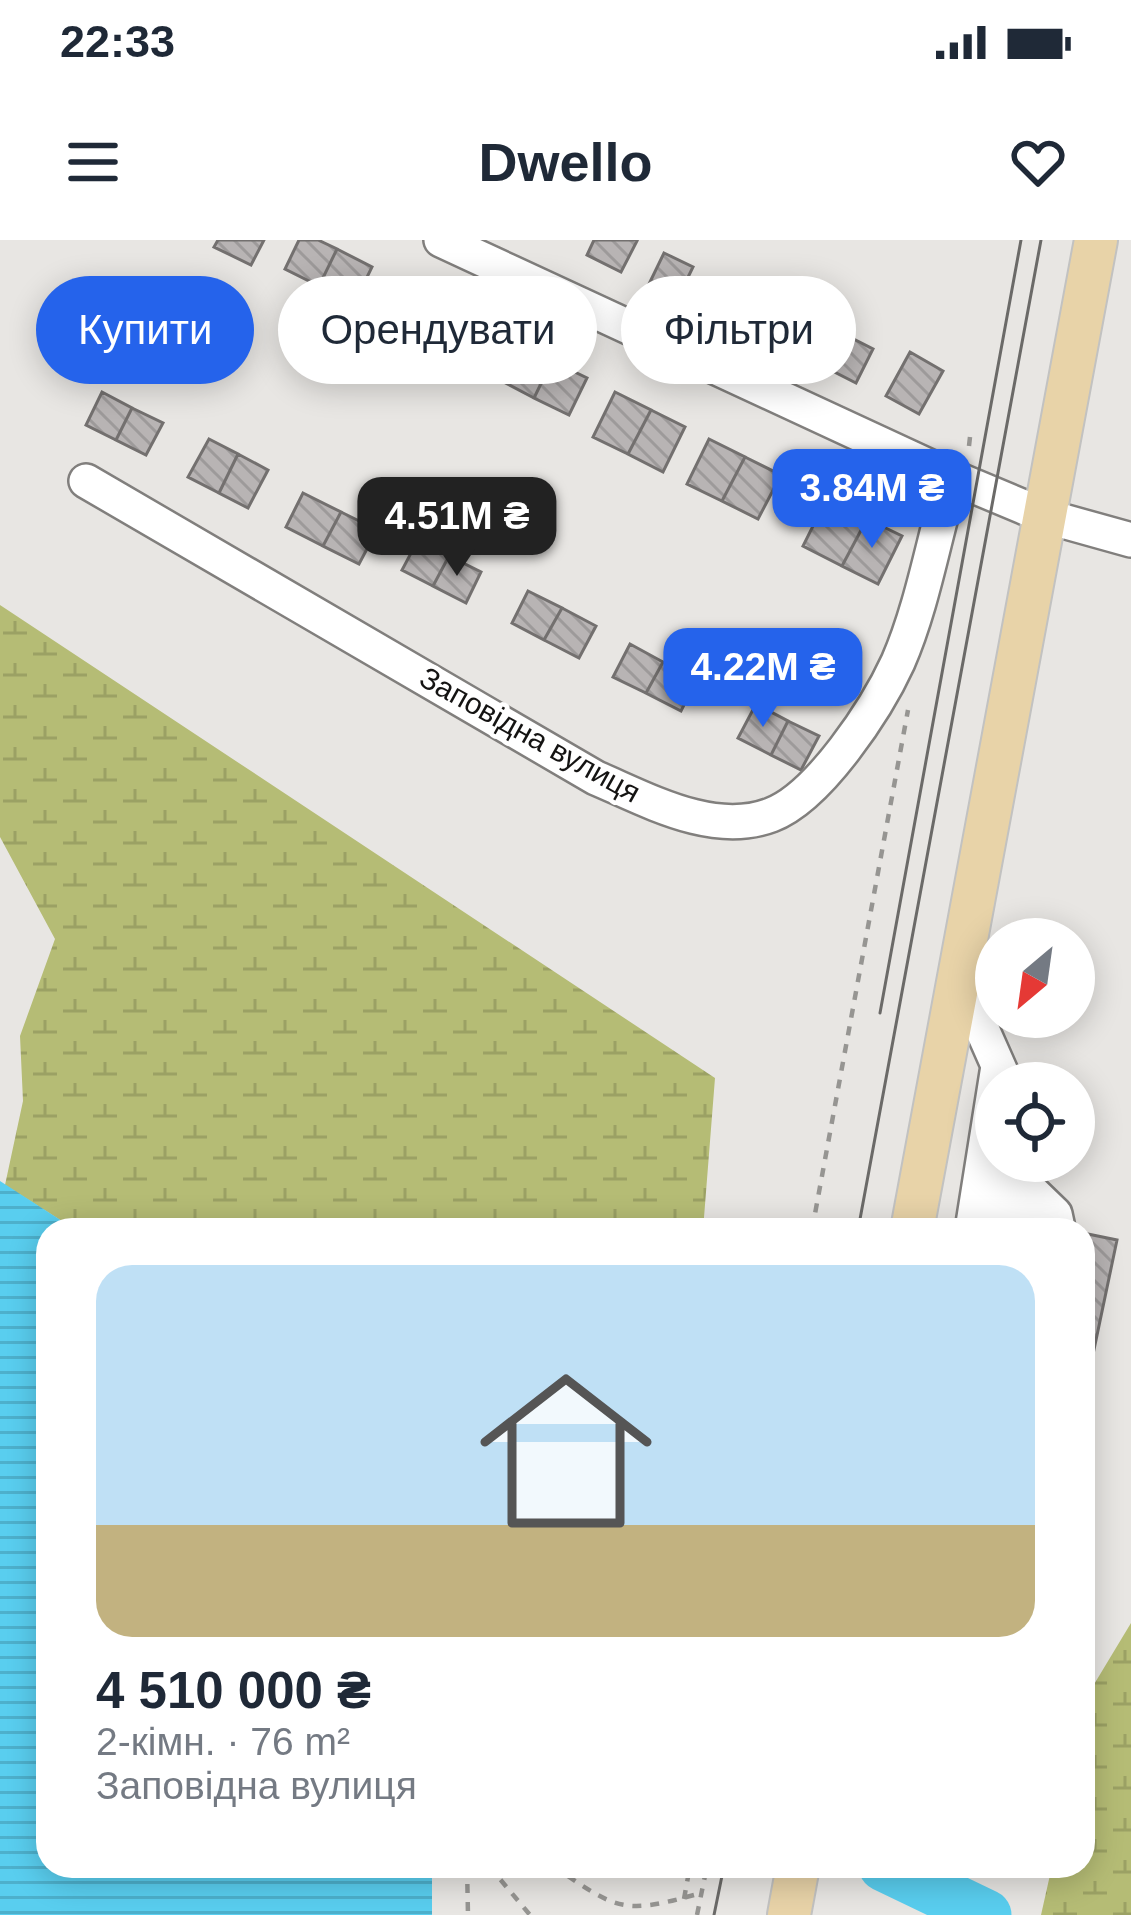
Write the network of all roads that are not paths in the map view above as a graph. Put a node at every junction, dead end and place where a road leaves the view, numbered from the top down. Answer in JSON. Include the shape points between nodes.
{"nodes":[{"id":1,"x":441,"y":240,"type":"edge"},
{"id":2,"x":1096,"y":240,"type":"edge"},
{"id":3,"x":952,"y":477,"type":"junction"},
{"id":4,"x":86,"y":481,"type":"dead end"},
{"id":5,"x":1046,"y":516,"type":"junction"},
{"id":6,"x":1131,"y":540,"type":"edge"},
{"id":7,"x":959,"y":977,"type":"junction"},
{"id":8,"x":989,"y":1062,"type":"edge"},
{"id":9,"x":1003,"y":1182,"type":"edge"},
{"id":10,"x":1009,"y":1182,"type":"edge"},
{"id":11,"x":1031,"y":1182,"type":"edge"},
{"id":12,"x":915,"y":1218,"type":"edge"},
{"id":13,"x":1012,"y":1218,"type":"edge"},
{"id":14,"x":1013,"y":1218,"type":"edge"},
{"id":15,"x":1038,"y":1218,"type":"edge"},
{"id":16,"x":796,"y":1878,"type":"edge"},
{"id":17,"x":790,"y":1911,"type":"edge"}],
"edges":[{"from":1,"to":3,"type":"street"},
{"from":2,"to":5,"type":"main road"},
{"from":3,"to":4,"type":"street","name":"Заповідна вулиця","via":[[898,662],[825,775],[770,816],[728,820],[682,814],[596,778]]},
{"from":3,"to":5,"type":"street"},
{"from":5,"to":6,"type":"street"},
{"from":5,"to":7,"type":"main road"},
{"from":7,"to":8,"type":"street"},
{"from":7,"to":12,"type":"main road"},
{"from":9,"to":13,"type":"street"},
{"from":10,"to":14,"type":"street"},
{"from":11,"to":15,"type":"street","via":[[1054,1214]]},
{"from":16,"to":17,"type":"main road"}]}
